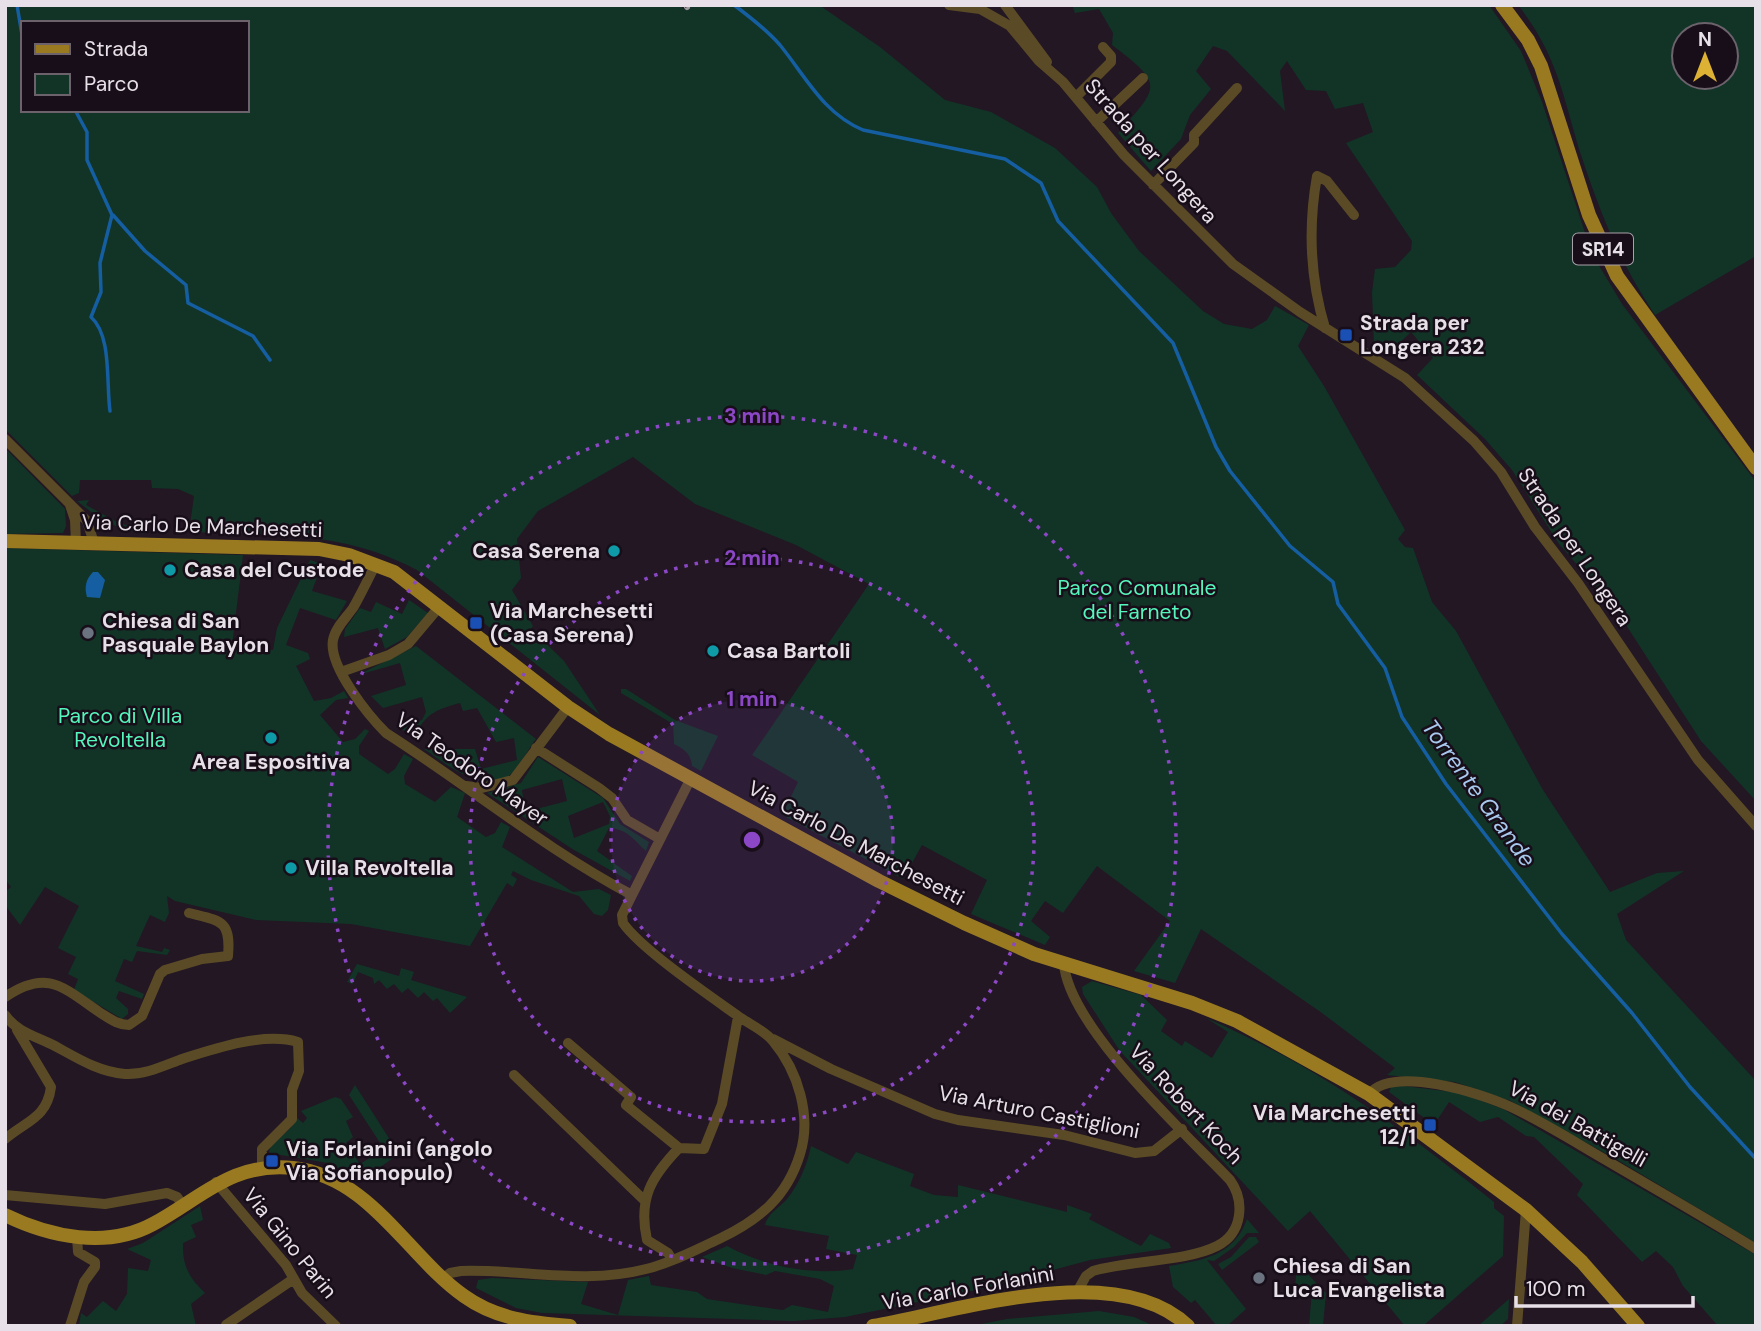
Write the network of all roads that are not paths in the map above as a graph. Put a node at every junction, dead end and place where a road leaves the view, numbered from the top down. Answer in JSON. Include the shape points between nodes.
{"nodes":[{"id":1,"x":948,"y":5,"type":"edge"},
{"id":2,"x":1005,"y":5,"type":"edge"},
{"id":3,"x":1502,"y":5,"type":"edge"},
{"id":4,"x":1103,"y":47,"type":"dead end"},
{"id":5,"x":1053,"y":72,"type":"junction"},
{"id":6,"x":1143,"y":78,"type":"dead end"},
{"id":7,"x":1237,"y":88,"type":"dead end"},
{"id":8,"x":1076,"y":97,"type":"junction"},
{"id":9,"x":1096,"y":122,"type":"junction"},
{"id":10,"x":1153,"y":185,"type":"junction"},
{"id":11,"x":1354,"y":215,"type":"dead end"},
{"id":12,"x":1325,"y":328,"type":"junction"},
{"id":13,"x":5,"y":439,"type":"edge"},
{"id":14,"x":1756,"y":468,"type":"edge"},
{"id":15,"x":68,"y":503,"type":"junction"},
{"id":16,"x":5,"y":541,"type":"edge"},
{"id":17,"x":76,"y":543,"type":"junction"},
{"id":18,"x":94,"y":543,"type":"junction"},
{"id":19,"x":376,"y":564,"type":"junction"},
{"id":20,"x":440,"y":606,"type":"junction"},
{"id":21,"x":341,"y":672,"type":"junction"},
{"id":22,"x":568,"y":706,"type":"junction"},
{"id":23,"x":536,"y":748,"type":"junction"},
{"id":24,"x":690,"y":780,"type":"junction"},
{"id":25,"x":463,"y":785,"type":"junction"},
{"id":26,"x":1756,"y":826,"type":"edge"},
{"id":27,"x":660,"y":839,"type":"junction"},
{"id":28,"x":632,"y":895,"type":"junction"},
{"id":29,"x":189,"y":913,"type":"dead end"},
{"id":30,"x":1064,"y":964,"type":"junction"},
{"id":31,"x":5,"y":997,"type":"edge"},
{"id":32,"x":5,"y":1016,"type":"edge"},
{"id":33,"x":738,"y":1017,"type":"junction"},
{"id":34,"x":15,"y":1028,"type":"junction"},
{"id":35,"x":771,"y":1038,"type":"junction"},
{"id":36,"x":568,"y":1042,"type":"dead end"},
{"id":37,"x":514,"y":1075,"type":"dead end"},
{"id":38,"x":1369,"y":1094,"type":"junction"},
{"id":39,"x":1182,"y":1129,"type":"junction"},
{"id":40,"x":5,"y":1139,"type":"edge"},
{"id":41,"x":679,"y":1148,"type":"junction"},
{"id":42,"x":262,"y":1168,"type":"junction"},
{"id":43,"x":216,"y":1182,"type":"junction"},
{"id":44,"x":5,"y":1195,"type":"edge"},
{"id":45,"x":644,"y":1200,"type":"junction"},
{"id":46,"x":183,"y":1204,"type":"junction"},
{"id":47,"x":1526,"y":1210,"type":"junction"},
{"id":48,"x":5,"y":1215,"type":"edge"},
{"id":49,"x":76,"y":1237,"type":"junction"},
{"id":50,"x":1756,"y":1249,"type":"edge"},
{"id":51,"x":672,"y":1260,"type":"junction"},
{"id":52,"x":443,"y":1279,"type":"junction"},
{"id":53,"x":292,"y":1280,"type":"junction"},
{"id":54,"x":1077,"y":1292,"type":"junction"},
{"id":55,"x":226,"y":1325,"type":"edge"},
{"id":56,"x":70,"y":1326,"type":"edge"},
{"id":57,"x":336,"y":1326,"type":"edge"},
{"id":58,"x":570,"y":1326,"type":"edge"},
{"id":59,"x":873,"y":1326,"type":"edge"},
{"id":60,"x":1188,"y":1326,"type":"edge"},
{"id":61,"x":1517,"y":1326,"type":"edge"},
{"id":62,"x":1638,"y":1326,"type":"edge"}],
"edges":[{"from":1,"to":5,"type":"street","name":"Strada per Longera","via":[[980,9],[1002,20]]},
{"from":2,"to":5,"type":"street","name":"Strada per Longera"},
{"from":3,"to":14,"type":"main road","number":"SR14","via":[[1541,66],[1589,215],[1617,276]]},
{"from":4,"to":8,"type":"street","via":[[1111,62]]},
{"from":5,"to":8,"type":"street","name":"Strada per Longera"},
{"from":6,"to":9,"type":"street"},
{"from":7,"to":10,"type":"street"},
{"from":8,"to":9,"type":"street","name":"Strada per Longera"},
{"from":9,"to":10,"type":"street","name":"Strada per Longera"},
{"from":10,"to":12,"type":"street","name":"Strada per Longera","via":[[1233,264]]},
{"from":11,"to":12,"type":"street","via":[[1327,181],[1317,176],[1310,235],[1317,301]]},
{"from":12,"to":26,"type":"street","name":"Strada per Longera","via":[[1405,378],[1488,456],[1698,760]]},
{"from":13,"to":15,"type":"street"},
{"from":15,"to":17,"type":"street","via":[[75,520]]},
{"from":15,"to":18,"type":"street","via":[[90,526]]},
{"from":16,"to":17,"type":"main road","name":"Via Carlo De Marchesetti"},
{"from":17,"to":18,"type":"main road","name":"Via Carlo De Marchesetti"},
{"from":18,"to":19,"type":"main road","name":"Via Carlo De Marchesetti","via":[[320,549]]},
{"from":19,"to":20,"type":"main road","name":"Via Carlo De Marchesetti"},
{"from":19,"to":21,"type":"street","name":"Via Teodoro Mayer","via":[[333,638]]},
{"from":20,"to":21,"type":"street","via":[[408,644]]},
{"from":20,"to":22,"type":"main road","name":"Via Carlo De Marchesetti"},
{"from":21,"to":25,"type":"street","name":"Via Teodoro Mayer","via":[[386,733]]},
{"from":22,"to":23,"type":"street"},
{"from":22,"to":24,"type":"main road","name":"Via Carlo De Marchesetti"},
{"from":23,"to":25,"type":"street","via":[[505,785]]},
{"from":23,"to":27,"type":"street","via":[[599,788],[627,820]]},
{"from":24,"to":27,"type":"street"},
{"from":24,"to":30,"type":"main road","name":"Via Carlo De Marchesetti","via":[[938,911]]},
{"from":25,"to":28,"type":"street","name":"Via Teodoro Mayer","via":[[587,871]]},
{"from":27,"to":28,"type":"street"},
{"from":28,"to":33,"type":"street","name":"Via Arturo Castiglioni","via":[[622,915],[628,930]]},
{"from":29,"to":31,"type":"street","via":[[219,921],[227,928],[228,956],[165,970],[142,1016],[129,1025],[114,1022],[67,991],[41,981],[22,985]]},
{"from":30,"to":38,"type":"main road","name":"Via Carlo De Marchesetti","via":[[1237,1021]]},
{"from":30,"to":39,"type":"street","name":"Via Robert Koch","via":[[1068,984],[1102,1040]]},
{"from":32,"to":34,"type":"street"},
{"from":33,"to":35,"type":"street","name":"Via Arturo Castiglioni"},
{"from":33,"to":41,"type":"street","via":[[722,1104],[704,1149]]},
{"from":34,"to":40,"type":"street","via":[[51,1087],[38,1118]]},
{"from":34,"to":42,"type":"street","via":[[91,1066],[127,1074],[262,1040],[298,1042],[299,1071],[292,1090],[295,1110],[292,1119],[262,1149]]},
{"from":35,"to":39,"type":"street","name":"Via Arturo Castiglioni","via":[[831,1069],[958,1120],[1064,1135],[1135,1153],[1154,1151]]},
{"from":35,"to":51,"type":"street","via":[[785,1056],[802,1098],[802,1147],[794,1172],[759,1217]]},
{"from":36,"to":41,"type":"street","via":[[631,1097],[626,1105]]},
{"from":37,"to":45,"type":"street"},
{"from":38,"to":47,"type":"main road","name":"Via Carlo De Marchesetti"},
{"from":38,"to":50,"type":"street","name":"Via dei Battigelli","via":[[1379,1084],[1397,1082],[1464,1090],[1502,1103]]},
{"from":39,"to":54,"type":"street","name":"Via Robert Koch","via":[[1236,1188],[1240,1214],[1233,1231],[1208,1250],[1093,1271]]},
{"from":41,"to":45,"type":"street","via":[[658,1172]]},
{"from":42,"to":43,"type":"main road"},
{"from":42,"to":52,"type":"main road","via":[[300,1170],[339,1183],[392,1224]]},
{"from":43,"to":46,"type":"main road"},
{"from":43,"to":53,"type":"street","name":"Via Gino Parin","via":[[286,1265]]},
{"from":44,"to":46,"type":"street","via":[[105,1204],[167,1193]]},
{"from":45,"to":51,"type":"street","via":[[648,1240]]},
{"from":46,"to":49,"type":"main road","via":[[132,1232]]},
{"from":47,"to":61,"type":"street"},
{"from":47,"to":62,"type":"main road","name":"Via Carlo De Marchesetti","via":[[1582,1262]]},
{"from":48,"to":49,"type":"main road","via":[[49,1233]]},
{"from":49,"to":56,"type":"street","via":[[78,1252],[95,1262],[95,1267],[84,1282]]},
{"from":51,"to":52,"type":"street","via":[[614,1274],[556,1276],[469,1270]]},
{"from":52,"to":58,"type":"main road","via":[[492,1312]]},
{"from":53,"to":55,"type":"street"},
{"from":53,"to":57,"type":"street","name":"Via Gino Parin"},
{"from":54,"to":59,"type":"main road","name":"Via Carlo Forlanini","via":[[1007,1299]]},
{"from":54,"to":60,"type":"main road","name":"Via Carlo Forlanini","via":[[1142,1299],[1169,1310]]}]}
